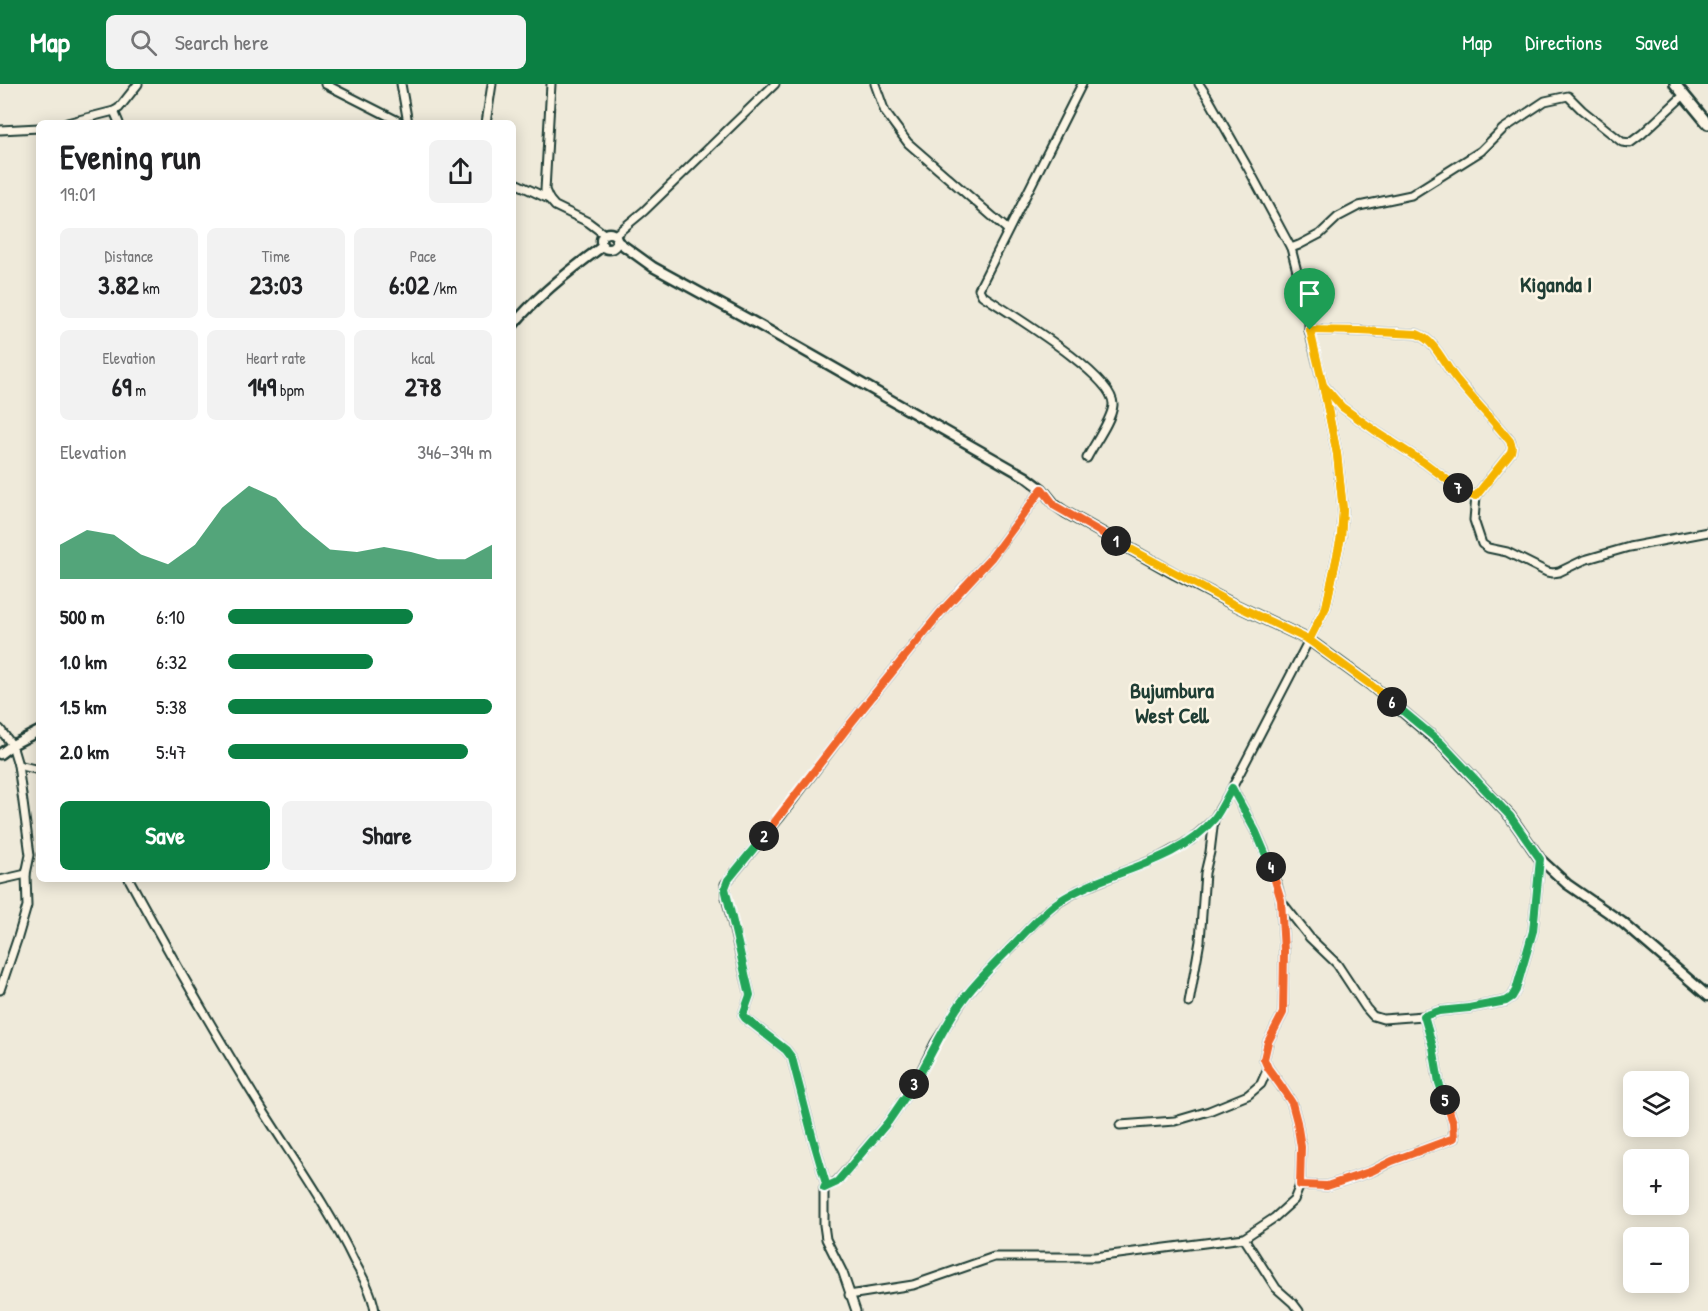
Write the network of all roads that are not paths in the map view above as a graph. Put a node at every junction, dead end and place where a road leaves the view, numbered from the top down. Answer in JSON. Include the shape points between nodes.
{"nodes":[{"id":1,"x":138,"y":84,"type":"edge"},
{"id":2,"x":325,"y":84,"type":"edge"},
{"id":3,"x":401,"y":84,"type":"edge"},
{"id":4,"x":492,"y":84,"type":"edge"},
{"id":5,"x":551,"y":84,"type":"edge"},
{"id":6,"x":775,"y":84,"type":"edge"},
{"id":7,"x":875,"y":84,"type":"edge"},
{"id":8,"x":1082,"y":84,"type":"edge"},
{"id":9,"x":1199,"y":84,"type":"edge"},
{"id":10,"x":1675,"y":84,"type":"edge"},
{"id":11,"x":1684,"y":95,"type":"junction"},
{"id":12,"x":114,"y":111,"type":"junction"},
{"id":13,"x":79,"y":120,"type":"edge"},
{"id":14,"x":118,"y":120,"type":"edge"},
{"id":15,"x":396,"y":120,"type":"edge"},
{"id":16,"x":407,"y":120,"type":"edge"},
{"id":17,"x":486,"y":120,"type":"edge"},
{"id":18,"x":1707,"y":122,"type":"edge"},
{"id":19,"x":36,"y":128,"type":"edge"},
{"id":20,"x":0,"y":130,"type":"edge"},
{"id":21,"x":516,"y":183,"type":"edge"},
{"id":22,"x":549,"y":199,"type":"junction"},
{"id":23,"x":1008,"y":230,"type":"junction"},
{"id":24,"x":604,"y":234,"type":"junction"},
{"id":25,"x":616,"y":238,"type":"junction"},
{"id":26,"x":603,"y":246,"type":"junction"},
{"id":27,"x":1291,"y":248,"type":"junction"},
{"id":28,"x":516,"y":322,"type":"edge"},
{"id":29,"x":1310,"y":330,"type":"junction"},
{"id":30,"x":1323,"y":385,"type":"junction"},
{"id":31,"x":1086,"y":458,"type":"dead end"},
{"id":32,"x":1042,"y":489,"type":"junction"},
{"id":33,"x":1476,"y":496,"type":"junction"},
{"id":34,"x":1708,"y":532,"type":"edge"},
{"id":35,"x":1309,"y":640,"type":"junction"},
{"id":36,"x":0,"y":729,"type":"edge"},
{"id":37,"x":36,"y":733,"type":"edge"},
{"id":38,"x":12,"y":745,"type":"junction"},
{"id":39,"x":0,"y":754,"type":"edge"},
{"id":40,"x":18,"y":765,"type":"junction"},
{"id":41,"x":36,"y":769,"type":"edge"},
{"id":42,"x":1232,"y":788,"type":"junction"},
{"id":43,"x":1214,"y":819,"type":"junction"},
{"id":44,"x":1540,"y":859,"type":"junction"},
{"id":45,"x":26,"y":874,"type":"junction"},
{"id":46,"x":0,"y":880,"type":"edge"},
{"id":47,"x":131,"y":882,"type":"edge"},
{"id":48,"x":1281,"y":900,"type":"junction"},
{"id":49,"x":0,"y":990,"type":"edge"},
{"id":50,"x":1708,"y":996,"type":"edge"},
{"id":51,"x":1190,"y":1003,"type":"dead end"},
{"id":52,"x":1424,"y":1016,"type":"junction"},
{"id":53,"x":1268,"y":1068,"type":"junction"},
{"id":54,"x":1120,"y":1125,"type":"dead end"},
{"id":55,"x":1300,"y":1185,"type":"junction"},
{"id":56,"x":824,"y":1188,"type":"junction"},
{"id":57,"x":1244,"y":1238,"type":"junction"},
{"id":58,"x":849,"y":1295,"type":"junction"},
{"id":59,"x":375,"y":1311,"type":"edge"},
{"id":60,"x":856,"y":1311,"type":"edge"},
{"id":61,"x":1299,"y":1311,"type":"edge"}],
"edges":[{"from":1,"to":12,"type":"street"},
{"from":2,"to":15,"type":"street"},
{"from":3,"to":16,"type":"street"},
{"from":4,"to":17,"type":"street"},
{"from":5,"to":22,"type":"street","via":[[545,190]]},
{"from":6,"to":25,"type":"street"},
{"from":7,"to":23,"type":"street","via":[[885,112],[908,143]]},
{"from":8,"to":23,"type":"street"},
{"from":9,"to":27,"type":"street"},
{"from":10,"to":11,"type":"main road"},
{"from":11,"to":18,"type":"main road"},
{"from":11,"to":27,"type":"street","via":[[1630,143],[1622,142],[1568,96],[1545,101],[1503,129],[1480,151],[1411,195],[1359,206],[1338,217],[1320,234]]},
{"from":12,"to":13,"type":"street"},
{"from":12,"to":14,"type":"street"},
{"from":19,"to":20,"type":"street"},
{"from":21,"to":22,"type":"street"},
{"from":22,"to":24,"type":"street"},
{"from":23,"to":31,"type":"street","via":[[980,292],[1075,357],[1112,395],[1111,415]]},
{"from":24,"to":25,"type":"street","via":[[610,232]]},
{"from":24,"to":26,"type":"street"},
{"from":25,"to":26,"type":"street","via":[[612,248]]},
{"from":25,"to":32,"type":"street","via":[[652,267]]},
{"from":26,"to":28,"type":"street"},
{"from":27,"to":29,"type":"street"},
{"from":29,"to":30,"type":"street"},
{"from":29,"to":33,"type":"street","via":[[1417,334],[1430,342],[1512,447]]},
{"from":30,"to":33,"type":"street","via":[[1342,407],[1467,495]]},
{"from":30,"to":35,"type":"street","via":[[1343,510],[1326,607]]},
{"from":32,"to":35,"type":"street","via":[[1065,512],[1193,583]]},
{"from":32,"to":56,"type":"street","via":[[991,558],[940,613],[725,884],[750,995],[743,1015],[792,1058]]},
{"from":33,"to":34,"type":"street","via":[[1474,520],[1482,544],[1553,573],[1629,547]]},
{"from":35,"to":42,"type":"street"},
{"from":35,"to":44,"type":"street","via":[[1440,742],[1510,816]]},
{"from":36,"to":38,"type":"street"},
{"from":37,"to":38,"type":"street"},
{"from":38,"to":39,"type":"street"},
{"from":38,"to":40,"type":"street"},
{"from":40,"to":41,"type":"street"},
{"from":40,"to":45,"type":"street","via":[[30,855]]},
{"from":42,"to":43,"type":"street"},
{"from":42,"to":48,"type":"street","via":[[1269,861]]},
{"from":43,"to":51,"type":"street"},
{"from":43,"to":56,"type":"street","via":[[1191,840],[1079,890],[1043,914],[964,998],[888,1122],[837,1182]]},
{"from":44,"to":50,"type":"street"},
{"from":44,"to":52,"type":"street","via":[[1533,931],[1512,997]]},
{"from":45,"to":46,"type":"street"},
{"from":45,"to":49,"type":"street","via":[[27,906]]},
{"from":47,"to":59,"type":"street","via":[[206,1016],[344,1240]]},
{"from":48,"to":52,"type":"street","via":[[1310,938],[1337,964],[1373,1016]]},
{"from":48,"to":53,"type":"street","via":[[1283,1013],[1268,1042],[1264,1059]]},
{"from":52,"to":55,"type":"street","via":[[1454,1138],[1327,1186]]},
{"from":53,"to":54,"type":"street","via":[[1261,1084],[1248,1095],[1209,1111],[1175,1121]]},
{"from":53,"to":55,"type":"street","via":[[1292,1103],[1301,1147]]},
{"from":55,"to":57,"type":"street","via":[[1294,1200]]},
{"from":56,"to":58,"type":"street","via":[[826,1239]]},
{"from":57,"to":58,"type":"street","via":[[1095,1257],[994,1257],[913,1285]]},
{"from":57,"to":61,"type":"street","via":[[1276,1288]]},
{"from":58,"to":60,"type":"street"}]}
